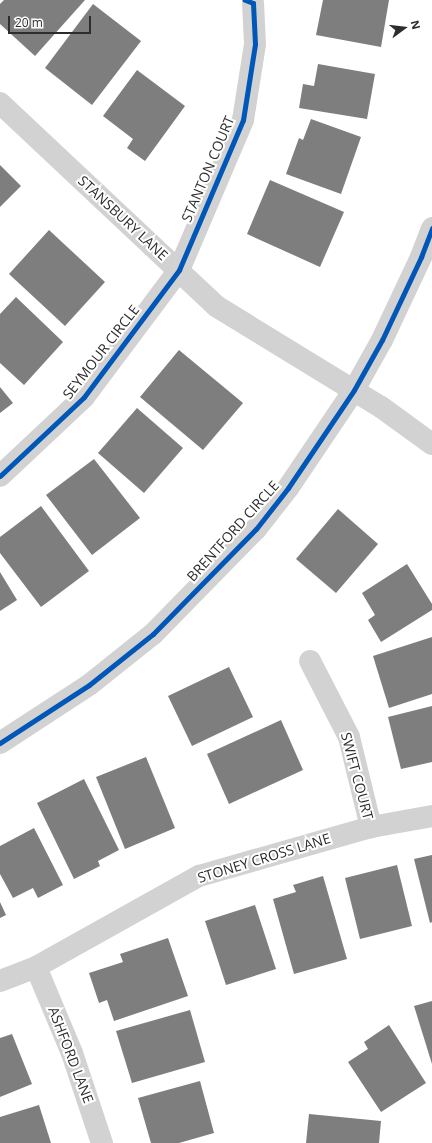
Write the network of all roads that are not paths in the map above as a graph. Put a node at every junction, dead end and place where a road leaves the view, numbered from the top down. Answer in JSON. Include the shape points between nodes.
{"nodes":[{"id":1,"x":253,"y":3,"type":"dead end"},
{"id":2,"x":0,"y":103,"type":"edge"},
{"id":3,"x":432,"y":228,"type":"edge"},
{"id":4,"x":179,"y":270,"type":"junction"},
{"id":5,"x":354,"y":390,"type":"junction"},
{"id":6,"x":432,"y":444,"type":"edge"},
{"id":7,"x":0,"y":476,"type":"edge"},
{"id":8,"x":310,"y":661,"type":"dead end"},
{"id":9,"x":0,"y":743,"type":"edge"},
{"id":10,"x":432,"y":816,"type":"edge"},
{"id":11,"x":371,"y":827,"type":"junction"},
{"id":12,"x":36,"y":968,"type":"junction"},
{"id":13,"x":0,"y":981,"type":"edge"},
{"id":14,"x":102,"y":1143,"type":"edge"}],
"edges":[{"from":1,"to":4,"type":"street","name":"STANTON COURT","via":[[255,44],[243,120]]},
{"from":2,"to":4,"type":"street","name":"STANSBURY LANE"},
{"from":3,"to":5,"type":"street","name":"BRENTFORD CIRCLE","via":[[422,257],[382,340]]},
{"from":4,"to":5,"type":"street","name":"STANSBURY LANE","via":[[216,306]]},
{"from":4,"to":7,"type":"street","name":"SEYMOUR CIRCLE","via":[[84,397]]},
{"from":5,"to":6,"type":"street"},
{"from":5,"to":9,"type":"street","name":"BRENTFORD CIRCLE","via":[[288,488],[256,529],[205,584],[153,634],[89,685]]},
{"from":8,"to":11,"type":"street","name":"SWIFT COURT","via":[[349,737]]},
{"from":10,"to":11,"type":"street","name":"STONEY CROSS LANE"},
{"from":11,"to":12,"type":"street","name":"STONEY CROSS LANE","via":[[199,876]]},
{"from":12,"to":13,"type":"street","name":"STONEY CROSS LANE"},
{"from":12,"to":14,"type":"street","name":"ASHFORD LANE","via":[[72,1053]]}]}
